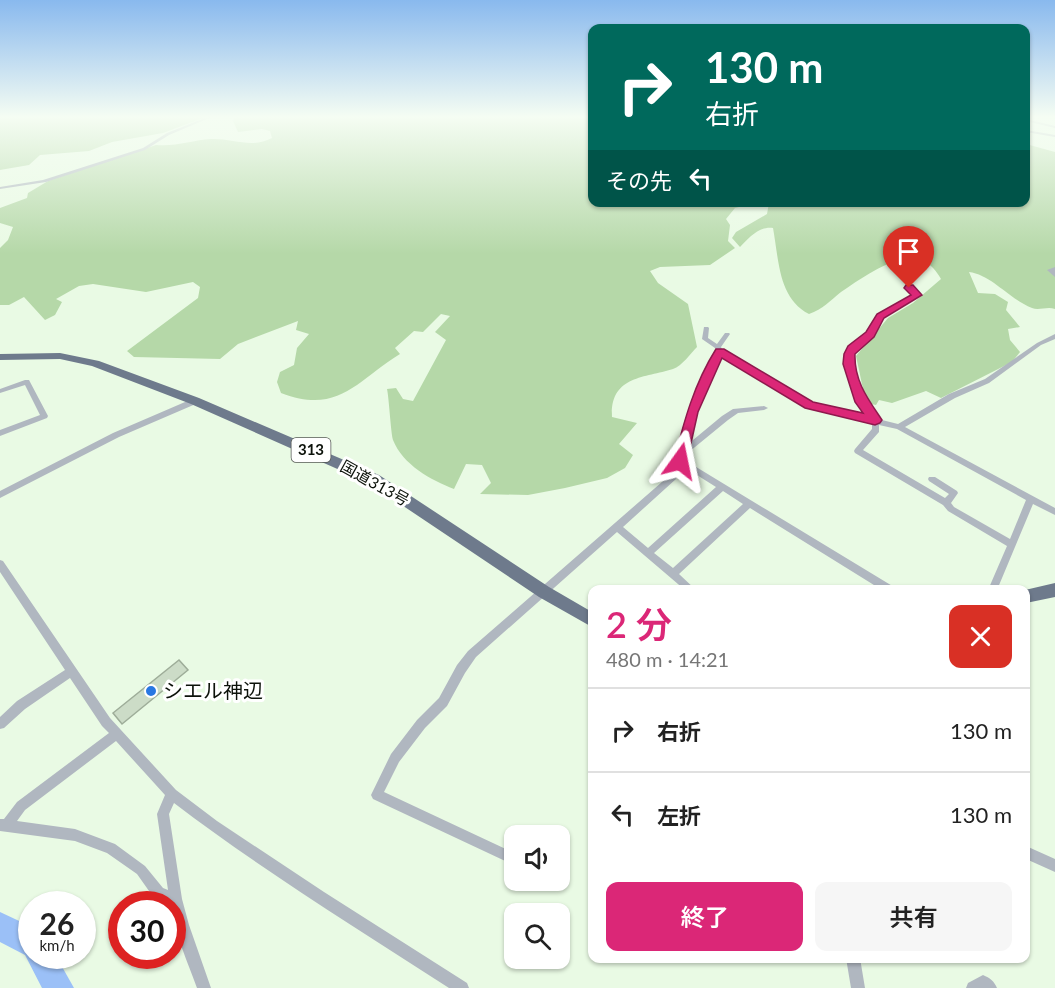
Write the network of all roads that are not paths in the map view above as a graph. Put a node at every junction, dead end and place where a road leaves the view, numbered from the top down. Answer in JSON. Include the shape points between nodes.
{"nodes":[{"id":1,"x":103,"y":162,"type":"edge"},
{"id":2,"x":0,"y":188,"type":"edge"},
{"id":3,"x":1055,"y":269,"type":"edge"},
{"id":4,"x":1055,"y":275,"type":"edge"},
{"id":5,"x":909,"y":288,"type":"dead end"},
{"id":6,"x":706,"y":328,"type":"dead end"},
{"id":7,"x":727,"y":334,"type":"dead end"},
{"id":8,"x":1055,"y":336,"type":"edge"},
{"id":9,"x":719,"y":349,"type":"junction"},
{"id":10,"x":0,"y":357,"type":"edge"},
{"id":11,"x":0,"y":392,"type":"edge"},
{"id":12,"x":195,"y":401,"type":"junction"},
{"id":13,"x":764,"y":408,"type":"dead end"},
{"id":14,"x":875,"y":420,"type":"junction"},
{"id":15,"x":899,"y":428,"type":"junction"},
{"id":16,"x":0,"y":433,"type":"edge"},
{"id":17,"x":681,"y":457,"type":"junction"},
{"id":18,"x":932,"y":479,"type":"dead end"},
{"id":19,"x":722,"y":487,"type":"junction"},
{"id":20,"x":0,"y":495,"type":"edge"},
{"id":21,"x":1031,"y":499,"type":"junction"},
{"id":22,"x":946,"y":503,"type":"junction"},
{"id":23,"x":748,"y":504,"type":"junction"},
{"id":24,"x":1055,"y":512,"type":"edge"},
{"id":25,"x":616,"y":526,"type":"junction"},
{"id":26,"x":1011,"y":544,"type":"junction"},
{"id":27,"x":648,"y":553,"type":"junction"},
{"id":28,"x":0,"y":564,"type":"edge"},
{"id":29,"x":673,"y":574,"type":"junction"},
{"id":30,"x":686,"y":585,"type":"edge"},
{"id":31,"x":883,"y":585,"type":"edge"},
{"id":32,"x":994,"y":585,"type":"edge"},
{"id":33,"x":1055,"y":590,"type":"edge"},
{"id":34,"x":544,"y":592,"type":"junction"},
{"id":35,"x":1030,"y":595,"type":"edge"},
{"id":36,"x":588,"y":618,"type":"edge"},
{"id":37,"x":72,"y":671,"type":"junction"},
{"id":38,"x":0,"y":724,"type":"edge"},
{"id":39,"x":117,"y":734,"type":"junction"},
{"id":40,"x":172,"y":794,"type":"junction"},
{"id":41,"x":4,"y":825,"type":"edge"},
{"id":42,"x":504,"y":854,"type":"edge"},
{"id":43,"x":1030,"y":854,"type":"edge"},
{"id":44,"x":1055,"y":866,"type":"edge"},
{"id":45,"x":157,"y":891,"type":"edge"},
{"id":46,"x":175,"y":891,"type":"edge"},
{"id":47,"x":186,"y":936,"type":"edge"},
{"id":48,"x":855,"y":963,"type":"edge"},
{"id":49,"x":204,"y":988,"type":"edge"},
{"id":50,"x":462,"y":988,"type":"edge"},
{"id":51,"x":858,"y":988,"type":"edge"},
{"id":52,"x":973,"y":988,"type":"edge"},
{"id":53,"x":990,"y":988,"type":"edge"}],
"edges":[{"from":1,"to":2,"type":"street","via":[[44,181]]},
{"from":3,"to":4,"type":"street","via":[[1050,270]]},
{"from":5,"to":14,"type":"street","via":[[917,295],[880,316],[870,334],[849,354],[861,402]]},
{"from":6,"to":9,"type":"street","via":[[705,339]]},
{"from":7,"to":9,"type":"street"},
{"from":8,"to":15,"type":"street","via":[[987,381],[952,396]]},
{"from":9,"to":14,"type":"street","via":[[809,405]]},
{"from":9,"to":17,"type":"street","via":[[692,412]]},
{"from":10,"to":12,"type":"highway","name":"国道313号","number":"313","via":[[78,358]]},
{"from":11,"to":16,"type":"street","via":[[27,382],[44,416]]},
{"from":12,"to":20,"type":"street","via":[[116,435]]},
{"from":12,"to":34,"type":"highway","name":"国道313号","number":"313","via":[[374,479]]},
{"from":13,"to":17,"type":"street","via":[[736,411]]},
{"from":14,"to":15,"type":"street"},
{"from":14,"to":22,"type":"street","via":[[876,430],[858,452]]},
{"from":15,"to":21,"type":"street"},
{"from":17,"to":19,"type":"street"},
{"from":17,"to":25,"type":"street","via":[[673,477]]},
{"from":18,"to":22,"type":"street","via":[[954,494]]},
{"from":19,"to":23,"type":"street"},
{"from":19,"to":27,"type":"street"},
{"from":21,"to":24,"type":"street"},
{"from":21,"to":26,"type":"street"},
{"from":22,"to":26,"type":"street"},
{"from":23,"to":29,"type":"street"},
{"from":23,"to":31,"type":"street"},
{"from":25,"to":27,"type":"street"},
{"from":25,"to":34,"type":"street"},
{"from":26,"to":32,"type":"street"},
{"from":27,"to":29,"type":"street"},
{"from":28,"to":37,"type":"street"},
{"from":29,"to":30,"type":"street"},
{"from":33,"to":35,"type":"highway"},
{"from":34,"to":36,"type":"highway","name":"国道313号","number":"313"},
{"from":34,"to":42,"type":"street","via":[[472,654],[443,702],[395,758],[377,795]]},
{"from":37,"to":38,"type":"street"},
{"from":37,"to":39,"type":"street"},
{"from":39,"to":40,"type":"street"},
{"from":39,"to":41,"type":"street","via":[[21,806]]},
{"from":40,"to":46,"type":"street","via":[[163,814]]},
{"from":40,"to":50,"type":"street","via":[[309,891]]},
{"from":41,"to":45,"type":"street","via":[[75,835],[111,848],[141,870]]},
{"from":43,"to":44,"type":"street"},
{"from":47,"to":49,"type":"street"},
{"from":48,"to":51,"type":"street"},
{"from":52,"to":53,"type":"street","via":[[983,982]]}]}
